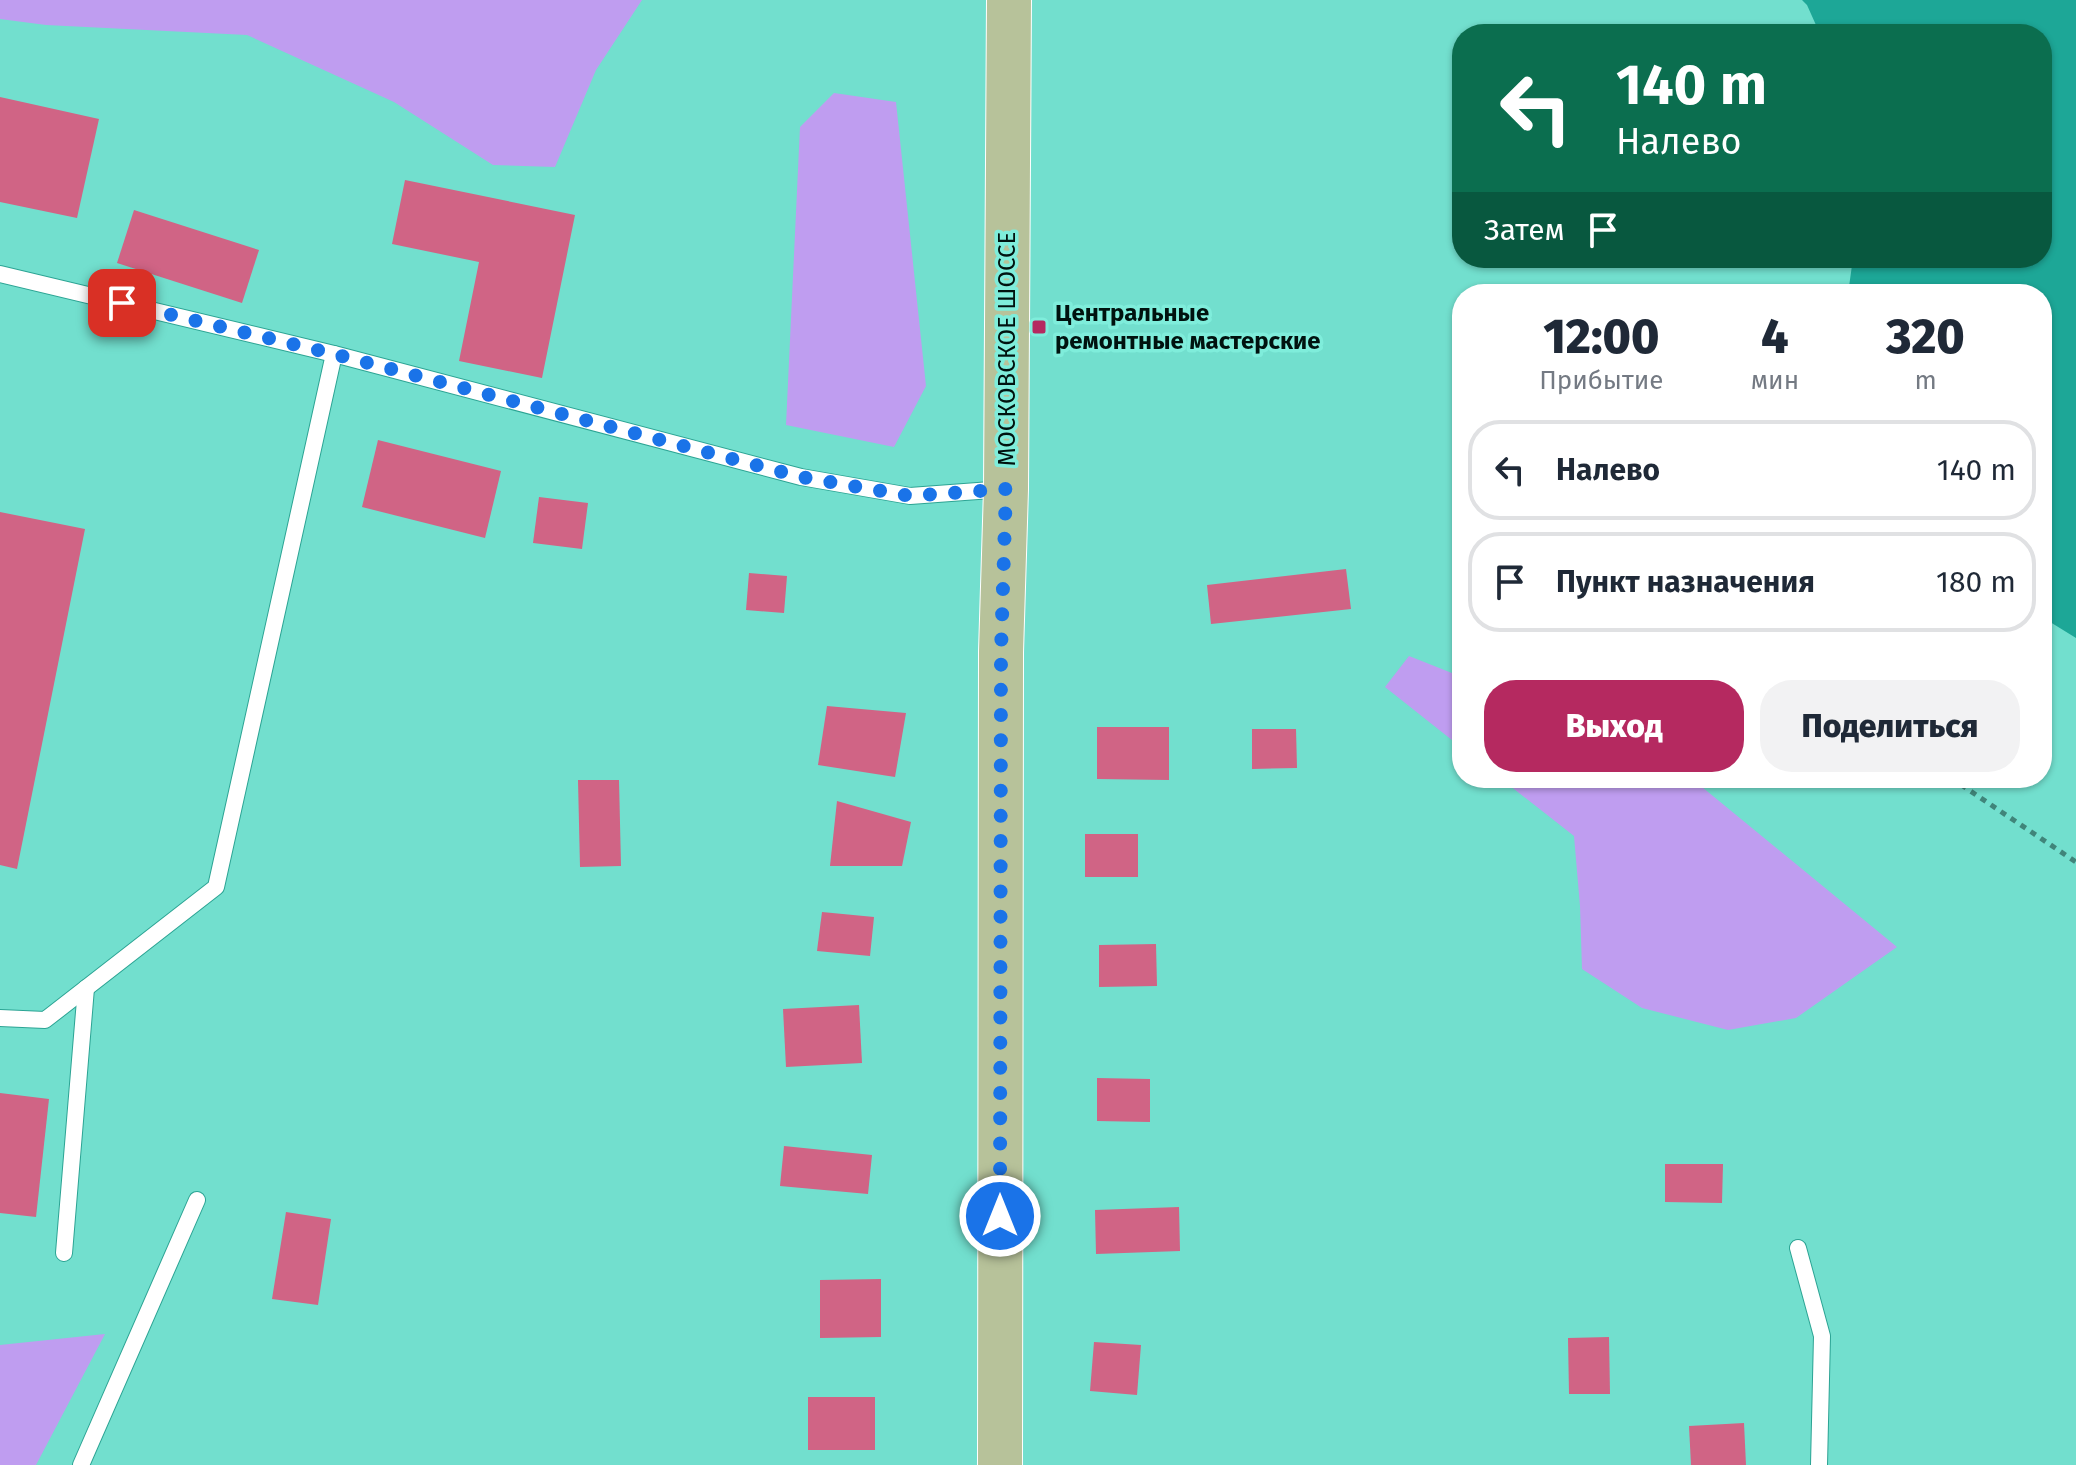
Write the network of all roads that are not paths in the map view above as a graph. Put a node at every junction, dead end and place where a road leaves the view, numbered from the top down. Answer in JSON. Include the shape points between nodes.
{"nodes":[{"id":1,"x":1009,"y":0,"type":"edge"},
{"id":2,"x":0,"y":274,"type":"edge"},
{"id":3,"x":334,"y":354,"type":"junction"},
{"id":4,"x":1006,"y":489,"type":"junction"},
{"id":5,"x":86,"y":988,"type":"junction"},
{"id":6,"x":0,"y":1018,"type":"edge"},
{"id":7,"x":197,"y":1200,"type":"dead end"},
{"id":8,"x":1798,"y":1248,"type":"dead end"},
{"id":9,"x":64,"y":1253,"type":"dead end"},
{"id":10,"x":81,"y":1465,"type":"edge"},
{"id":11,"x":1000,"y":1465,"type":"edge"},
{"id":12,"x":1819,"y":1465,"type":"edge"}],
"edges":[{"from":1,"to":4,"type":"main road","name":"МОСКОВСКОЕ ШОССЕ"},
{"from":2,"to":3,"type":"lane"},
{"from":3,"to":4,"type":"lane","via":[[801,477],[910,496]]},
{"from":3,"to":5,"type":"lane","via":[[216,887]]},
{"from":4,"to":11,"type":"main road","name":"МОСКОВСКОЕ ШОССЕ"},
{"from":5,"to":6,"type":"lane","via":[[45,1020]]},
{"from":5,"to":9,"type":"lane"},
{"from":7,"to":10,"type":"lane"},
{"from":8,"to":12,"type":"lane","via":[[1822,1336]]}]}
